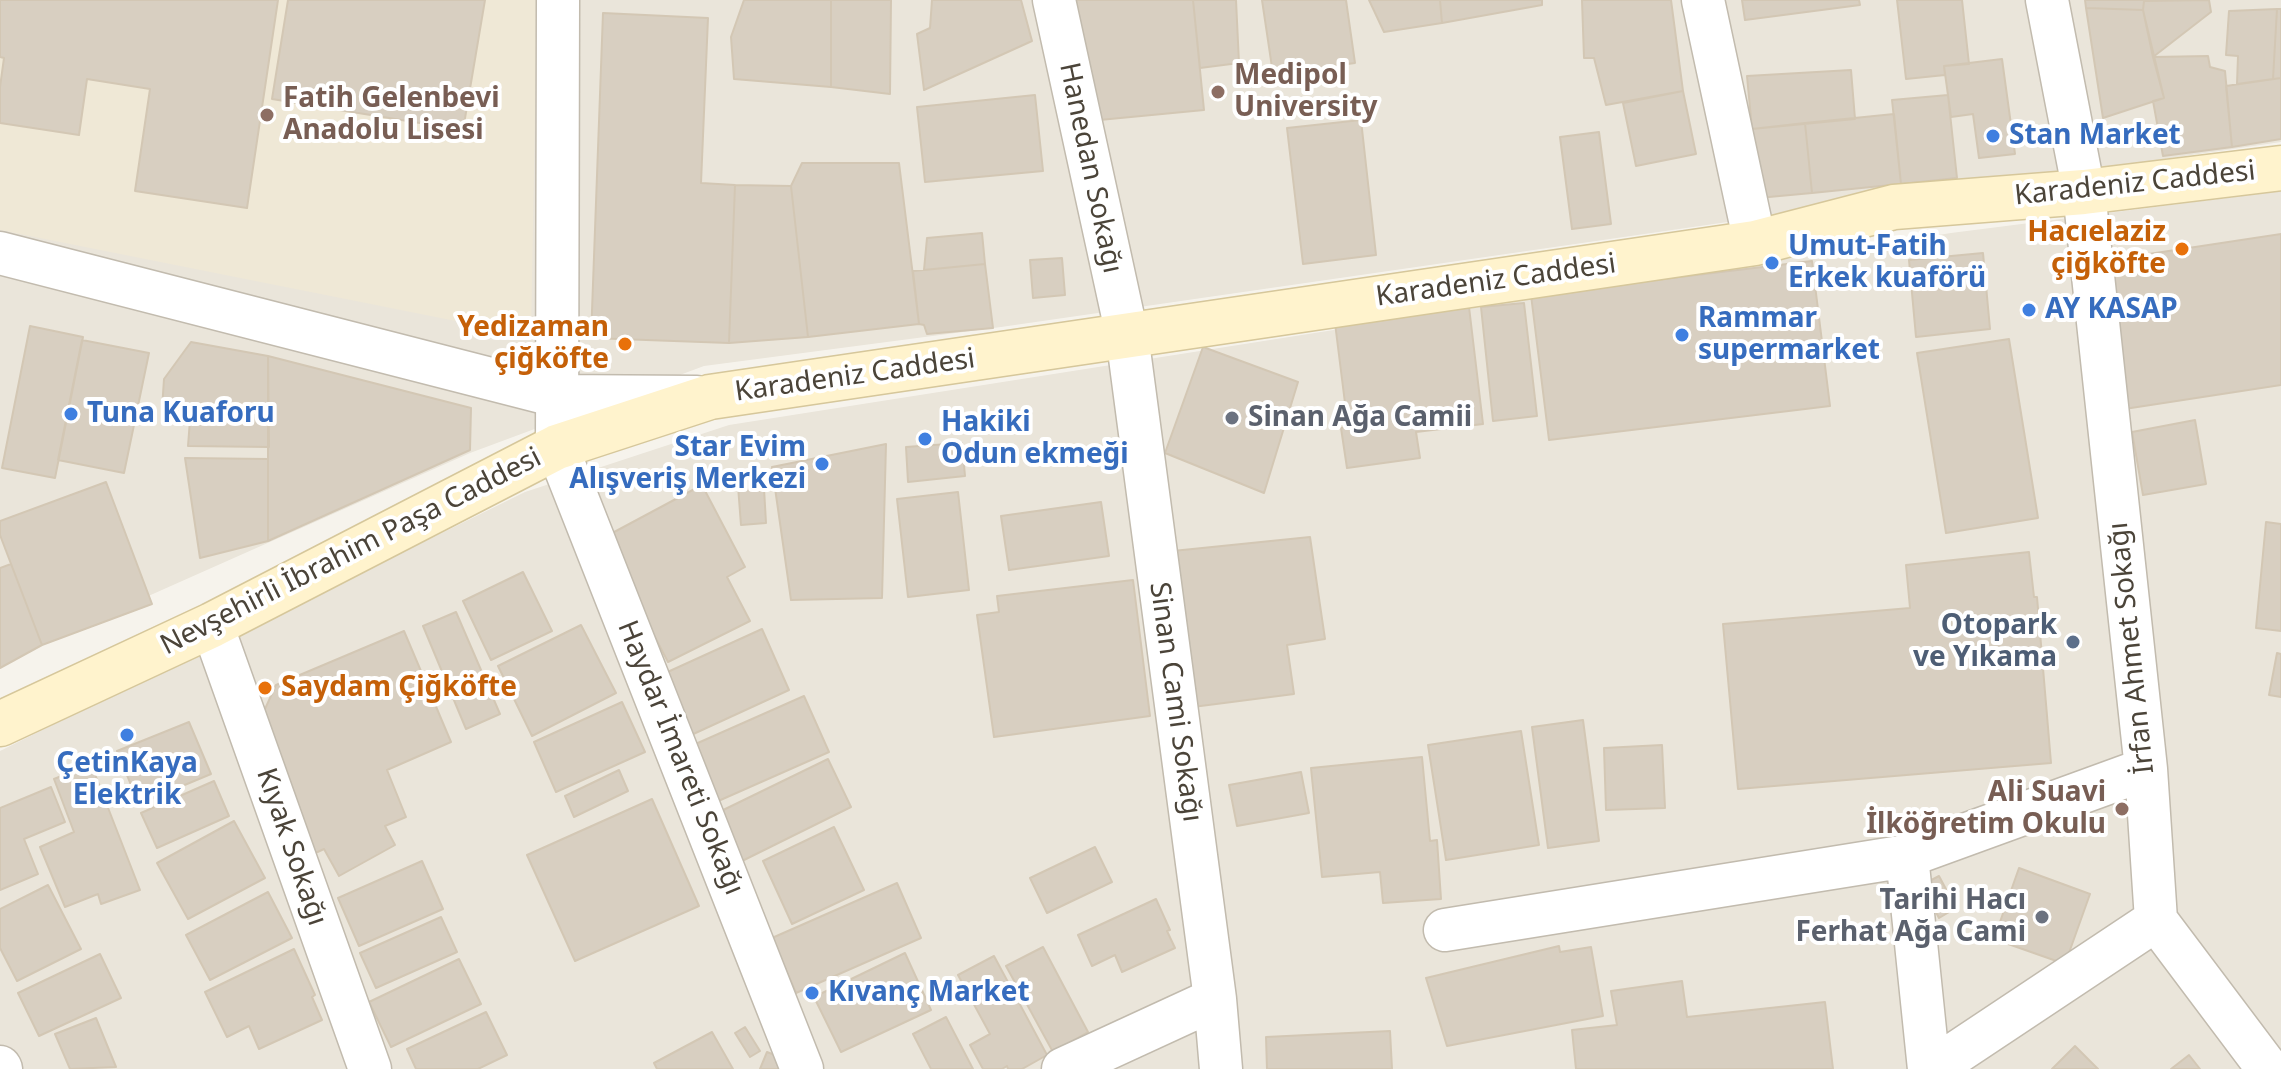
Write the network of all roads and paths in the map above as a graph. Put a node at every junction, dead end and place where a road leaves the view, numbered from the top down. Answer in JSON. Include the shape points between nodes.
{"nodes":[{"id":1,"x":558,"y":0,"type":"edge"},
{"id":2,"x":1054,"y":0,"type":"edge"},
{"id":3,"x":1703,"y":0,"type":"edge"},
{"id":4,"x":2047,"y":0,"type":"edge"},
{"id":5,"x":2281,"y":168,"type":"edge"},
{"id":6,"x":2084,"y":192,"type":"junction"},
{"id":7,"x":1755,"y":243,"type":"junction"},
{"id":8,"x":0,"y":253,"type":"edge"},
{"id":9,"x":1127,"y":335,"type":"junction"},
{"id":10,"x":557,"y":396,"type":"junction"},
{"id":11,"x":710,"y":397,"type":"junction"},
{"id":12,"x":557,"y":447,"type":"junction"},
{"id":13,"x":212,"y":625,"type":"junction"},
{"id":14,"x":0,"y":724,"type":"edge"},
{"id":15,"x":2146,"y":769,"type":"junction"},
{"id":16,"x":1907,"y":856,"type":"junction"},
{"id":17,"x":2156,"y":920,"type":"junction"},
{"id":18,"x":1445,"y":930,"type":"dead end"},
{"id":19,"x":1215,"y":999,"type":"junction"},
{"id":20,"x":354,"y":1061,"type":"edge"},
{"id":21,"x":802,"y":1069,"type":"edge"},
{"id":22,"x":1063,"y":1069,"type":"edge"},
{"id":23,"x":1221,"y":1069,"type":"edge"},
{"id":24,"x":1931,"y":1069,"type":"edge"},
{"id":25,"x":2268,"y":1069,"type":"edge"}],
"edges":[{"from":1,"to":10,"type":"street"},
{"from":2,"to":9,"type":"street","name":"Hanedan Sokağı"},
{"from":3,"to":7,"type":"street"},
{"from":4,"to":6,"type":"street","name":"İrfan Ahmet Sokağı"},
{"from":5,"to":6,"type":"street","name":"Karadeniz Caddesi"},
{"from":6,"to":7,"type":"street","name":"Karadeniz Caddesi","via":[[1894,207]]},
{"from":6,"to":15,"type":"street","name":"İrfan Ahmet Sokağı"},
{"from":7,"to":9,"type":"street","name":"Karadeniz Caddesi"},
{"from":8,"to":10,"type":"street"},
{"from":9,"to":11,"type":"street","name":"Karadeniz Caddesi"},
{"from":9,"to":19,"type":"street","name":"Sinan Cami Sokağı"},
{"from":10,"to":11,"type":"street"},
{"from":10,"to":12,"type":"street"},
{"from":11,"to":12,"type":"street","name":"Nevşehirli İbrahim Paşa Caddesi"},
{"from":12,"to":13,"type":"street","name":"Nevşehirli İbrahim Paşa Caddesi"},
{"from":12,"to":21,"type":"street","name":"Haydar İmareti Sokağı"},
{"from":13,"to":14,"type":"street","name":"Nevşehirli İbrahim Paşa Caddesi"},
{"from":13,"to":20,"type":"street","name":"Kıyak Sokağı"},
{"from":15,"to":16,"type":"street"},
{"from":15,"to":17,"type":"street","name":"İrfan Ahmet Sokağı"},
{"from":16,"to":18,"type":"street"},
{"from":16,"to":24,"type":"street"},
{"from":17,"to":24,"type":"street"},
{"from":17,"to":25,"type":"street"},
{"from":19,"to":22,"type":"street"},
{"from":19,"to":23,"type":"street","name":"Sinan Cami Sokağı"}]}
